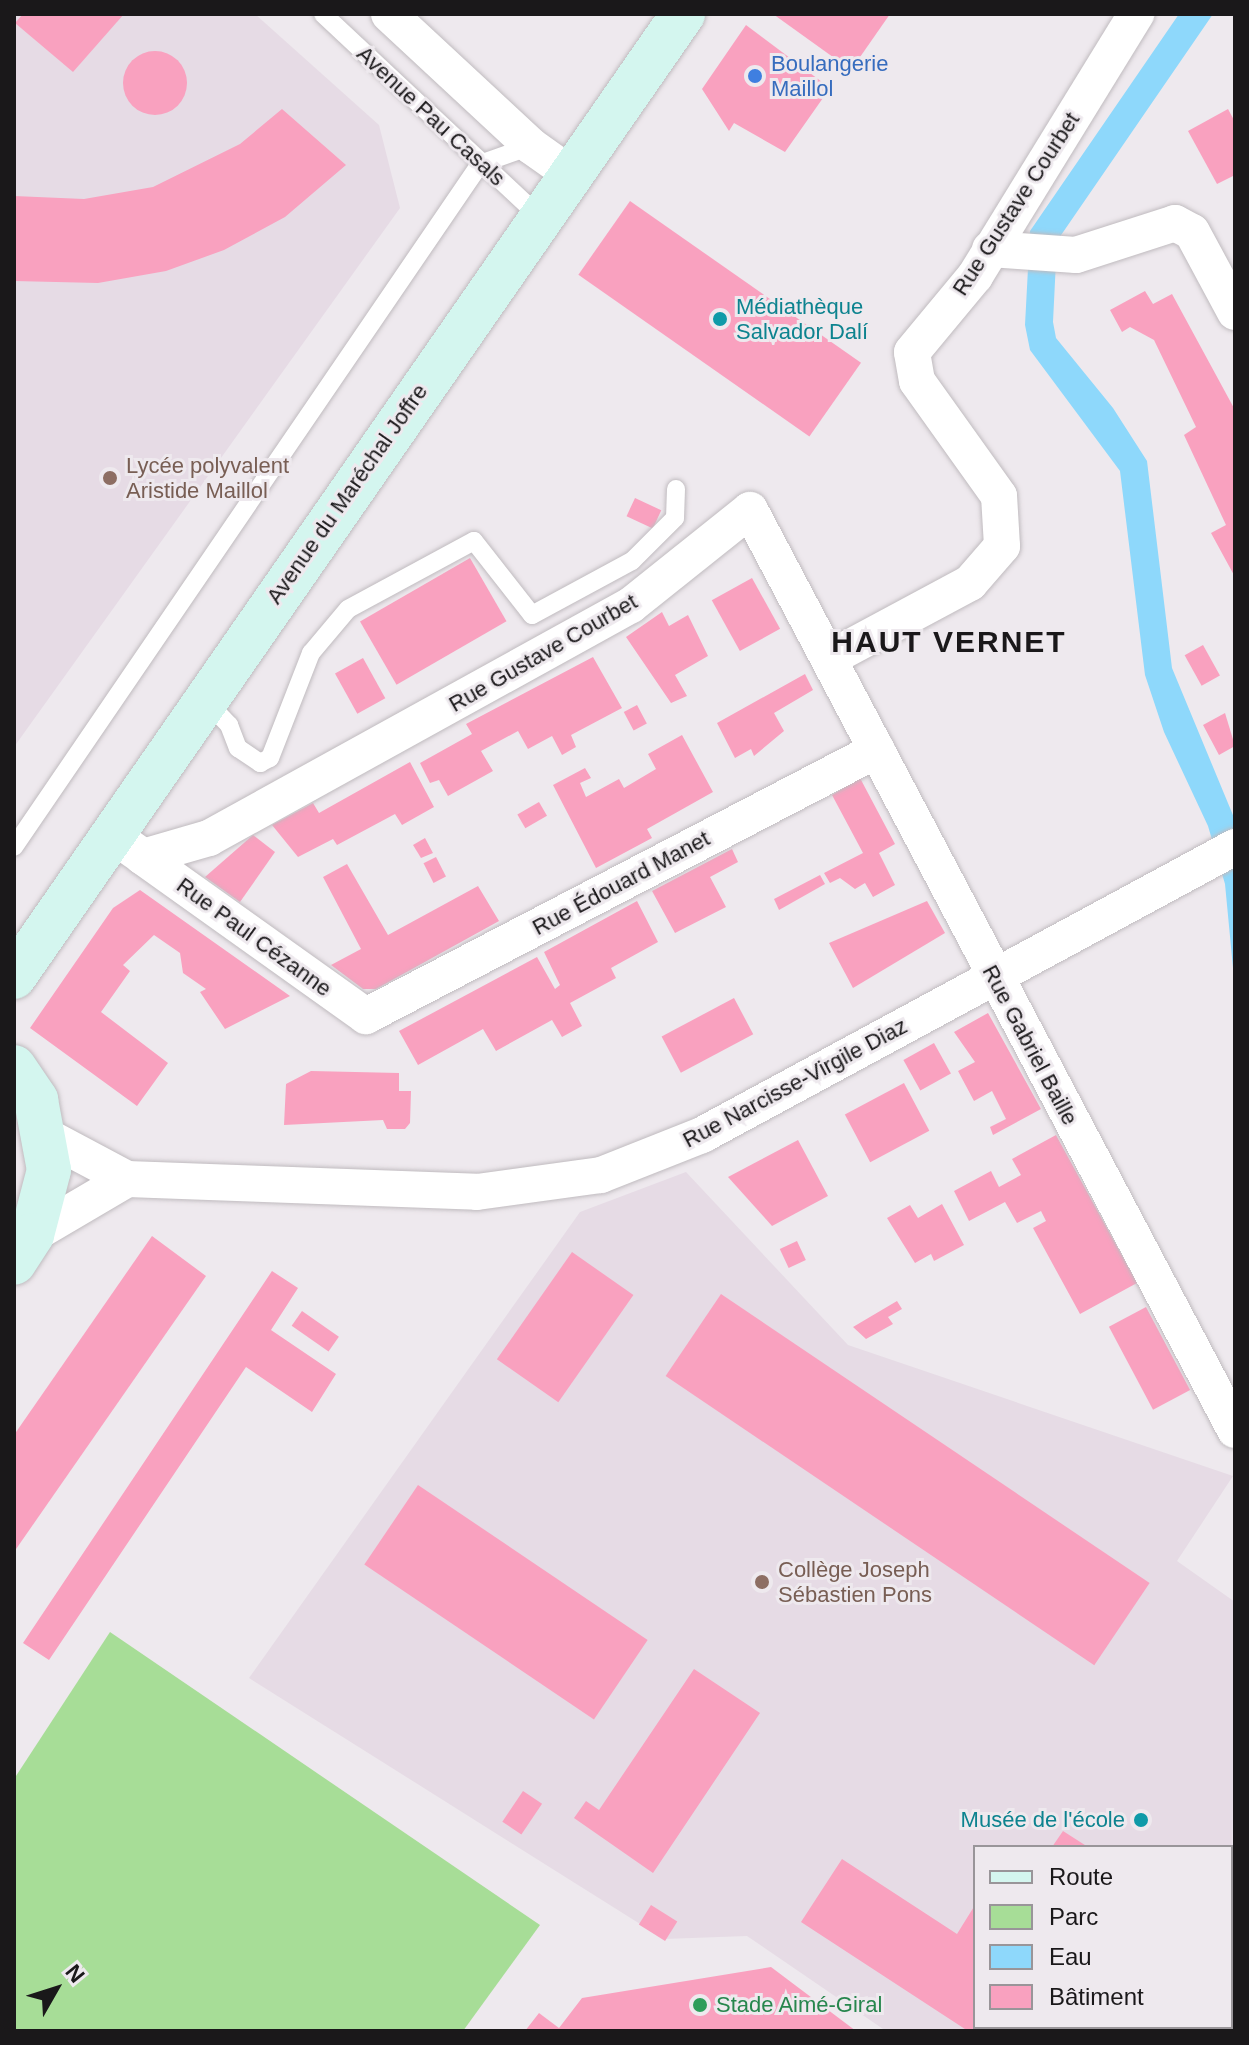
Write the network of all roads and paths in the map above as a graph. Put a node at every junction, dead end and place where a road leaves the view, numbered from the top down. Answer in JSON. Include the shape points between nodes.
{"nodes":[{"id":1,"x":323,"y":14,"type":"edge"},
{"id":2,"x":389,"y":14,"type":"edge"},
{"id":3,"x":683,"y":14,"type":"edge"},
{"id":4,"x":1136,"y":14,"type":"edge"},
{"id":5,"x":531,"y":146,"type":"junction"},
{"id":6,"x":480,"y":164,"type":"junction"},
{"id":7,"x":572,"y":175,"type":"junction"},
{"id":8,"x":540,"y":217,"type":"junction"},
{"id":9,"x":1004,"y":252,"type":"junction"},
{"id":10,"x":1235,"y":312,"type":"edge"},
{"id":11,"x":676,"y":489,"type":"dead end"},
{"id":12,"x":830,"y":658,"type":"junction"},
{"id":13,"x":204,"y":699,"type":"junction"},
{"id":14,"x":877,"y":750,"type":"junction"},
{"id":15,"x":127,"y":846,"type":"junction"},
{"id":16,"x":14,"y":847,"type":"edge"},
{"id":17,"x":1235,"y":847,"type":"edge"},
{"id":18,"x":14,"y":977,"type":"edge"},
{"id":19,"x":994,"y":977,"type":"junction"},
{"id":20,"x":366,"y":1016,"type":"joint"},
{"id":21,"x":14,"y":1067,"type":"edge"},
{"id":22,"x":46,"y":1136,"type":"junction"},
{"id":23,"x":127,"y":1179,"type":"junction"},
{"id":24,"x":23,"y":1249,"type":"edge"},
{"id":25,"x":1235,"y":1430,"type":"edge"}],
"edges":[{"from":1,"to":6,"type":"lane","name":"Avenue Pau Casals"},
{"from":2,"to":5,"type":"street","name":"Avenue Pau Casals"},
{"from":3,"to":7,"type":"main road","name":"Avenue du Maréchal Joffre"},
{"from":4,"to":9,"type":"street","name":"Rue Gustave Courbet"},
{"from":5,"to":6,"type":"lane"},
{"from":5,"to":7,"type":"street","name":"Avenue Pau Casals"},
{"from":6,"to":8,"type":"lane","name":"Avenue Pau Casals"},
{"from":6,"to":16,"type":"lane"},
{"from":7,"to":8,"type":"main road","name":"Avenue du Maréchal Joffre"},
{"from":8,"to":13,"type":"main road","name":"Avenue du Maréchal Joffre"},
{"from":9,"to":10,"type":"street","via":[[1076,255],[1175,223],[1192,232]]},
{"from":9,"to":12,"type":"street","name":"Rue Gustave Courbet","via":[[912,352],[917,381],[999,496],[1002,546],[970,583]]},
{"from":11,"to":13,"type":"lane","via":[[675,518],[632,561],[532,615],[474,541],[348,609],[311,653],[270,758],[260,763],[249,760]]},
{"from":12,"to":14,"type":"street","name":"Rue Gabriel Baille"},
{"from":12,"to":15,"type":"street","name":"Rue Gustave Courbet","via":[[750,510],[631,605],[209,838]]},
{"from":13,"to":15,"type":"main road","name":"Avenue du Maréchal Joffre"},
{"from":14,"to":19,"type":"street","name":"Rue Gabriel Baille"},
{"from":14,"to":20,"type":"street","name":"Rue Édouard Manet"},
{"from":15,"to":18,"type":"main road","name":"Avenue du Maréchal Joffre"},
{"from":15,"to":20,"type":"street","name":"Rue Paul Cézanne"},
{"from":17,"to":19,"type":"street","name":"Rue Narcisse-Virgile Diaz"},
{"from":19,"to":23,"type":"street","name":"Rue Narcisse-Virgile Diaz","via":[[702,1135],[601,1175],[477,1192]]},
{"from":19,"to":25,"type":"street","name":"Rue Gabriel Baille"},
{"from":21,"to":22,"type":"main road","via":[[36,1100]]},
{"from":22,"to":23,"type":"street","name":"Rue Narcisse-Virgile Diaz"},
{"from":22,"to":24,"type":"main road","via":[[46,1193]]},
{"from":23,"to":24,"type":"street"}]}
